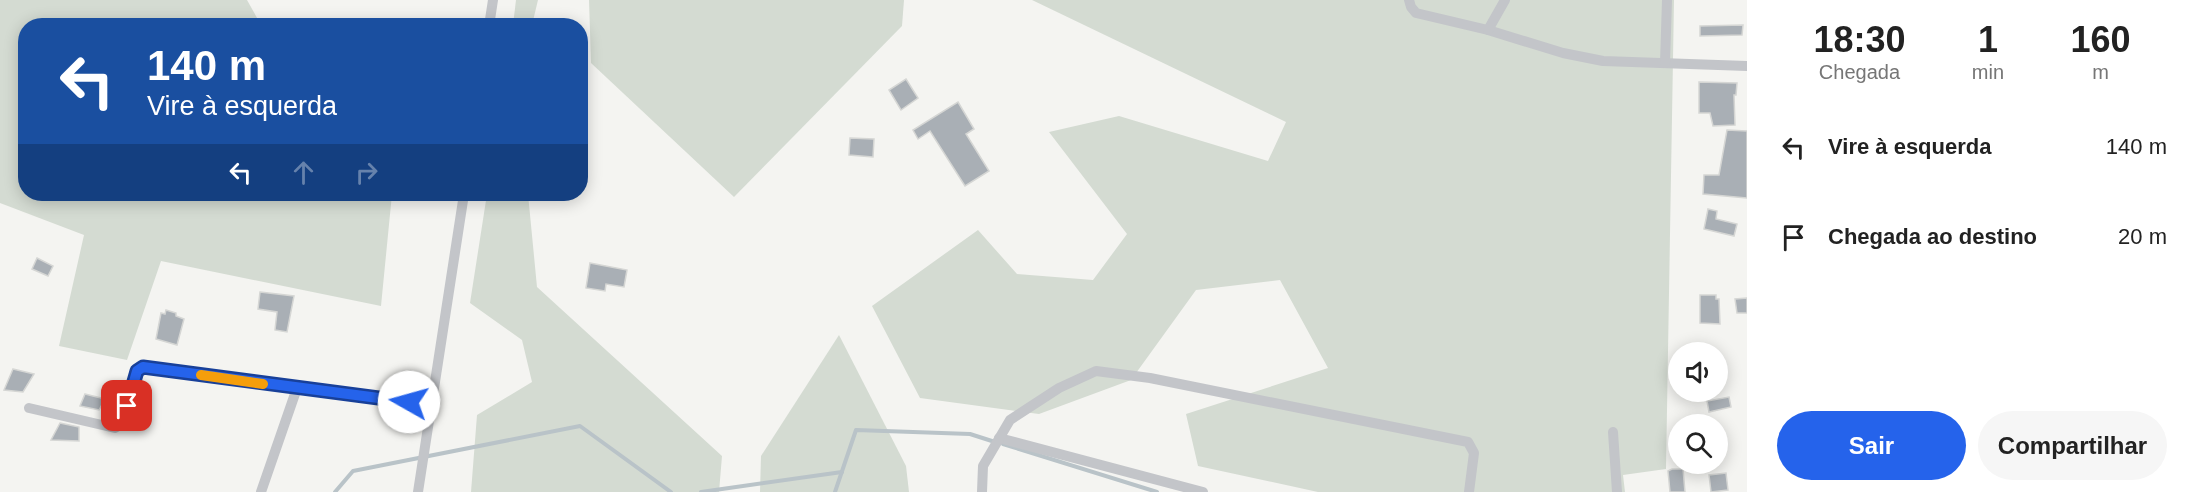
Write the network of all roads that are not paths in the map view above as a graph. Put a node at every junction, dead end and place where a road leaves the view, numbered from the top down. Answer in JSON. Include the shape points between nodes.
{"nodes":[{"id":1,"x":493,"y":0,"type":"edge"},
{"id":2,"x":1409,"y":0,"type":"edge"},
{"id":3,"x":1505,"y":0,"type":"edge"},
{"id":4,"x":1667,"y":0,"type":"edge"},
{"id":5,"x":490,"y":18,"type":"edge"},
{"id":6,"x":1488,"y":30,"type":"junction"},
{"id":7,"x":1665,"y":63,"type":"junction"},
{"id":8,"x":1747,"y":66,"type":"edge"},
{"id":9,"x":463,"y":201,"type":"edge"},
{"id":10,"x":297,"y":388,"type":"junction"},
{"id":11,"x":431,"y":405,"type":"junction"},
{"id":12,"x":29,"y":408,"type":"dead end"},
{"id":13,"x":1613,"y":432,"type":"dead end"},
{"id":14,"x":999,"y":438,"type":"junction"},
{"id":15,"x":261,"y":492,"type":"edge"},
{"id":16,"x":418,"y":492,"type":"edge"},
{"id":17,"x":982,"y":492,"type":"edge"},
{"id":18,"x":1203,"y":492,"type":"edge"},
{"id":19,"x":1469,"y":492,"type":"edge"},
{"id":20,"x":1617,"y":492,"type":"edge"}],
"edges":[{"from":1,"to":5,"type":"street"},
{"from":2,"to":6,"type":"street","via":[[1416,13]]},
{"from":3,"to":6,"type":"street"},
{"from":4,"to":7,"type":"street"},
{"from":6,"to":7,"type":"street","via":[[1603,61]]},
{"from":7,"to":8,"type":"street"},
{"from":9,"to":11,"type":"street"},
{"from":10,"to":11,"type":"street"},
{"from":10,"to":12,"type":"street","via":[[143,367],[137,371],[122,424],[115,428]]},
{"from":10,"to":15,"type":"street"},
{"from":11,"to":16,"type":"street"},
{"from":13,"to":20,"type":"street"},
{"from":14,"to":17,"type":"street","via":[[983,466]]},
{"from":14,"to":18,"type":"street"},
{"from":14,"to":19,"type":"street","via":[[1010,420],[1059,388],[1096,372],[1150,378],[1468,442],[1474,453]]}]}
